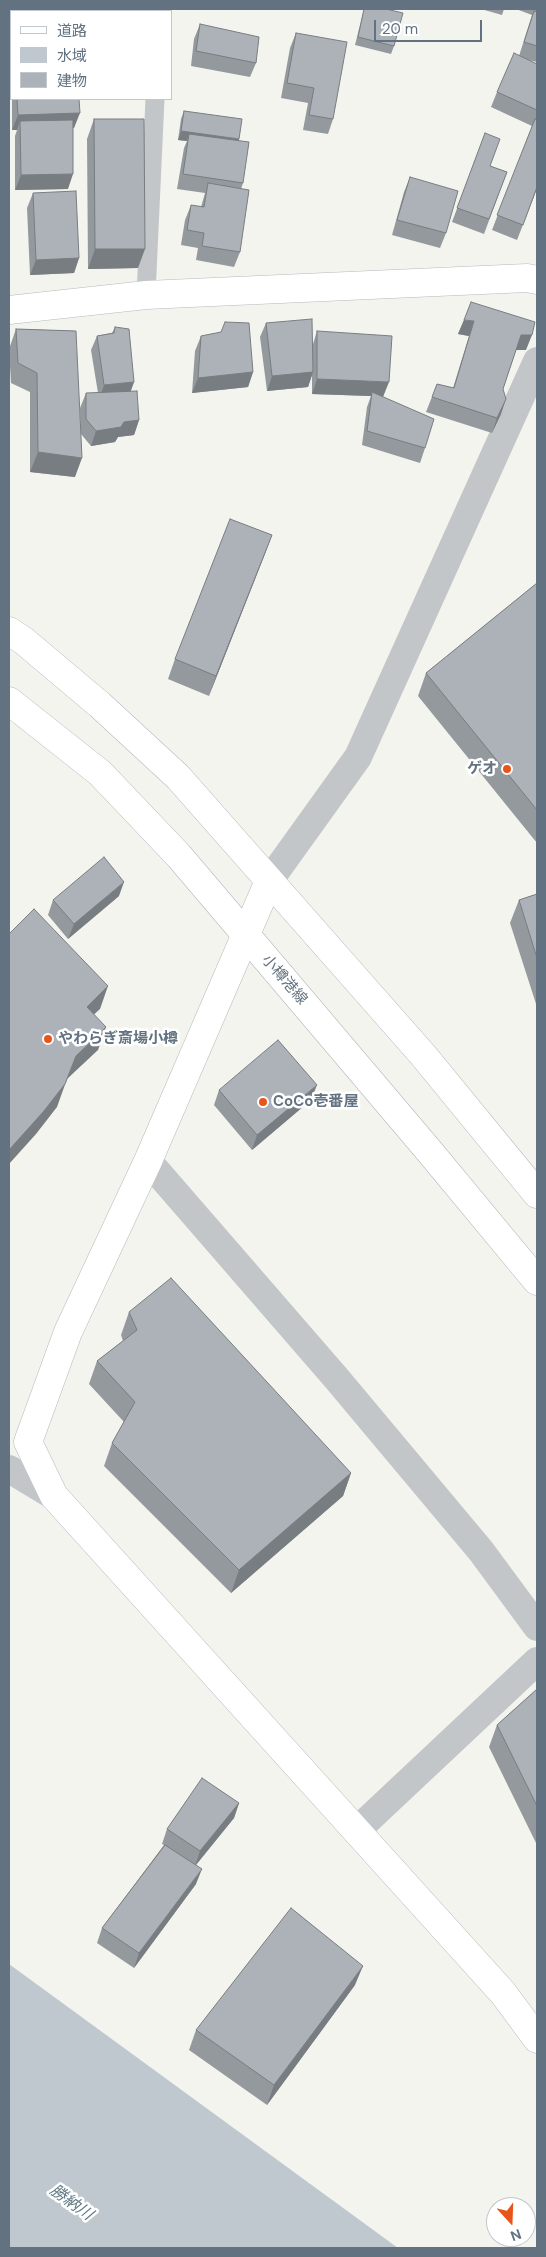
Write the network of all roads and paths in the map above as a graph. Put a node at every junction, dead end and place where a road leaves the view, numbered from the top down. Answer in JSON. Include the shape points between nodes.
{"nodes":[{"id":1,"x":155,"y":100,"type":"edge"},
{"id":2,"x":537,"y":280,"type":"edge"},
{"id":3,"x":146,"y":295,"type":"junction"},
{"id":4,"x":9,"y":310,"type":"edge"},
{"id":5,"x":537,"y":361,"type":"edge"},
{"id":6,"x":9,"y":631,"type":"edge"},
{"id":7,"x":9,"y":701,"type":"edge"},
{"id":8,"x":270,"y":880,"type":"junction"},
{"id":9,"x":246,"y":936,"type":"junction"},
{"id":10,"x":148,"y":1161,"type":"junction"},
{"id":11,"x":537,"y":1194,"type":"edge"},
{"id":12,"x":537,"y":1281,"type":"edge"},
{"id":13,"x":9,"y":1469,"type":"edge"},
{"id":14,"x":54,"y":1496,"type":"junction"},
{"id":15,"x":537,"y":1628,"type":"edge"},
{"id":16,"x":537,"y":1661,"type":"edge"},
{"id":17,"x":356,"y":1831,"type":"junction"},
{"id":18,"x":537,"y":2040,"type":"edge"}],
"edges":[{"from":1,"to":3,"type":"lane"},
{"from":2,"to":3,"type":"street"},
{"from":3,"to":4,"type":"street"},
{"from":5,"to":8,"type":"street","via":[[358,757]]},
{"from":6,"to":8,"type":"street","via":[[100,705],[178,777]]},
{"from":7,"to":9,"type":"street","name":"小樽港線","via":[[100,773],[179,856]]},
{"from":8,"to":9,"type":"street"},
{"from":8,"to":11,"type":"street","via":[[423,1055]]},
{"from":9,"to":10,"type":"street"},
{"from":9,"to":12,"type":"street","name":"小樽港線"},
{"from":10,"to":14,"type":"street","via":[[68,1332],[28,1442]]},
{"from":10,"to":15,"type":"street","via":[[468,1536]]},
{"from":13,"to":14,"type":"street"},
{"from":14,"to":17,"type":"street"},
{"from":16,"to":17,"type":"street"},
{"from":17,"to":18,"type":"street","via":[[503,1994]]}]}
